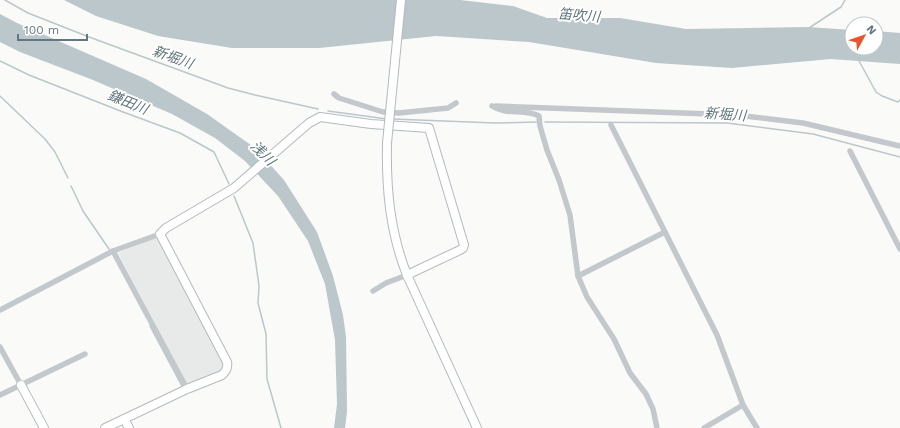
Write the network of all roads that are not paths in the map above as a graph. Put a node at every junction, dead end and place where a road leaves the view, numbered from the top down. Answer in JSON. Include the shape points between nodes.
{"nodes":[{"id":1,"x":401,"y":0,"type":"edge"},
{"id":2,"x":334,"y":94,"type":"dead end"},
{"id":3,"x":456,"y":103,"type":"dead end"},
{"id":4,"x":611,"y":125,"type":"dead end"},
{"id":5,"x":900,"y":146,"type":"edge"},
{"id":6,"x":850,"y":151,"type":"dead end"},
{"id":7,"x":665,"y":232,"type":"junction"},
{"id":8,"x":160,"y":234,"type":"junction"},
{"id":9,"x":900,"y":249,"type":"edge"},
{"id":10,"x":113,"y":251,"type":"junction"},
{"id":11,"x":407,"y":275,"type":"junction"},
{"id":12,"x":578,"y":276,"type":"junction"},
{"id":13,"x":373,"y":291,"type":"dead end"},
{"id":14,"x":0,"y":310,"type":"edge"},
{"id":15,"x":0,"y":348,"type":"edge"},
{"id":16,"x":85,"y":354,"type":"dead end"},
{"id":17,"x":21,"y":385,"type":"junction"},
{"id":18,"x":187,"y":389,"type":"junction"},
{"id":19,"x":0,"y":396,"type":"edge"},
{"id":20,"x":743,"y":404,"type":"junction"},
{"id":21,"x":124,"y":419,"type":"junction"},
{"id":22,"x":44,"y":428,"type":"edge"},
{"id":23,"x":105,"y":428,"type":"edge"},
{"id":24,"x":129,"y":428,"type":"edge"},
{"id":25,"x":477,"y":428,"type":"edge"},
{"id":26,"x":656,"y":428,"type":"edge"},
{"id":27,"x":704,"y":428,"type":"edge"},
{"id":28,"x":757,"y":428,"type":"edge"}],
"edges":[{"from":1,"to":11,"type":"street","bridge":true,"via":[[387,143],[387,183],[397,249]]},
{"from":2,"to":3,"type":"street","via":[[339,98],[383,112],[448,108]]},
{"from":4,"to":7,"type":"street"},
{"from":5,"to":12,"type":"street","via":[[803,123],[736,115],[494,106],[499,111],[533,112],[539,116],[547,150],[570,215]]},
{"from":6,"to":9,"type":"street"},
{"from":7,"to":12,"type":"street"},
{"from":7,"to":20,"type":"street","via":[[717,335]]},
{"from":8,"to":10,"type":"street"},
{"from":8,"to":11,"type":"street","via":[[225,194],[309,123],[320,117],[429,128],[464,248]]},
{"from":8,"to":18,"type":"street","via":[[227,362],[227,369],[222,375]]},
{"from":10,"to":14,"type":"street"},
{"from":10,"to":18,"type":"street"},
{"from":11,"to":13,"type":"street"},
{"from":11,"to":25,"type":"street"},
{"from":12,"to":26,"type":"street","via":[[630,373],[646,394],[653,409]]},
{"from":15,"to":17,"type":"street"},
{"from":16,"to":17,"type":"street"},
{"from":17,"to":19,"type":"street"},
{"from":17,"to":22,"type":"street"},
{"from":18,"to":21,"type":"street"},
{"from":20,"to":27,"type":"street"},
{"from":20,"to":28,"type":"street"},
{"from":21,"to":23,"type":"street"},
{"from":21,"to":24,"type":"street"}]}
